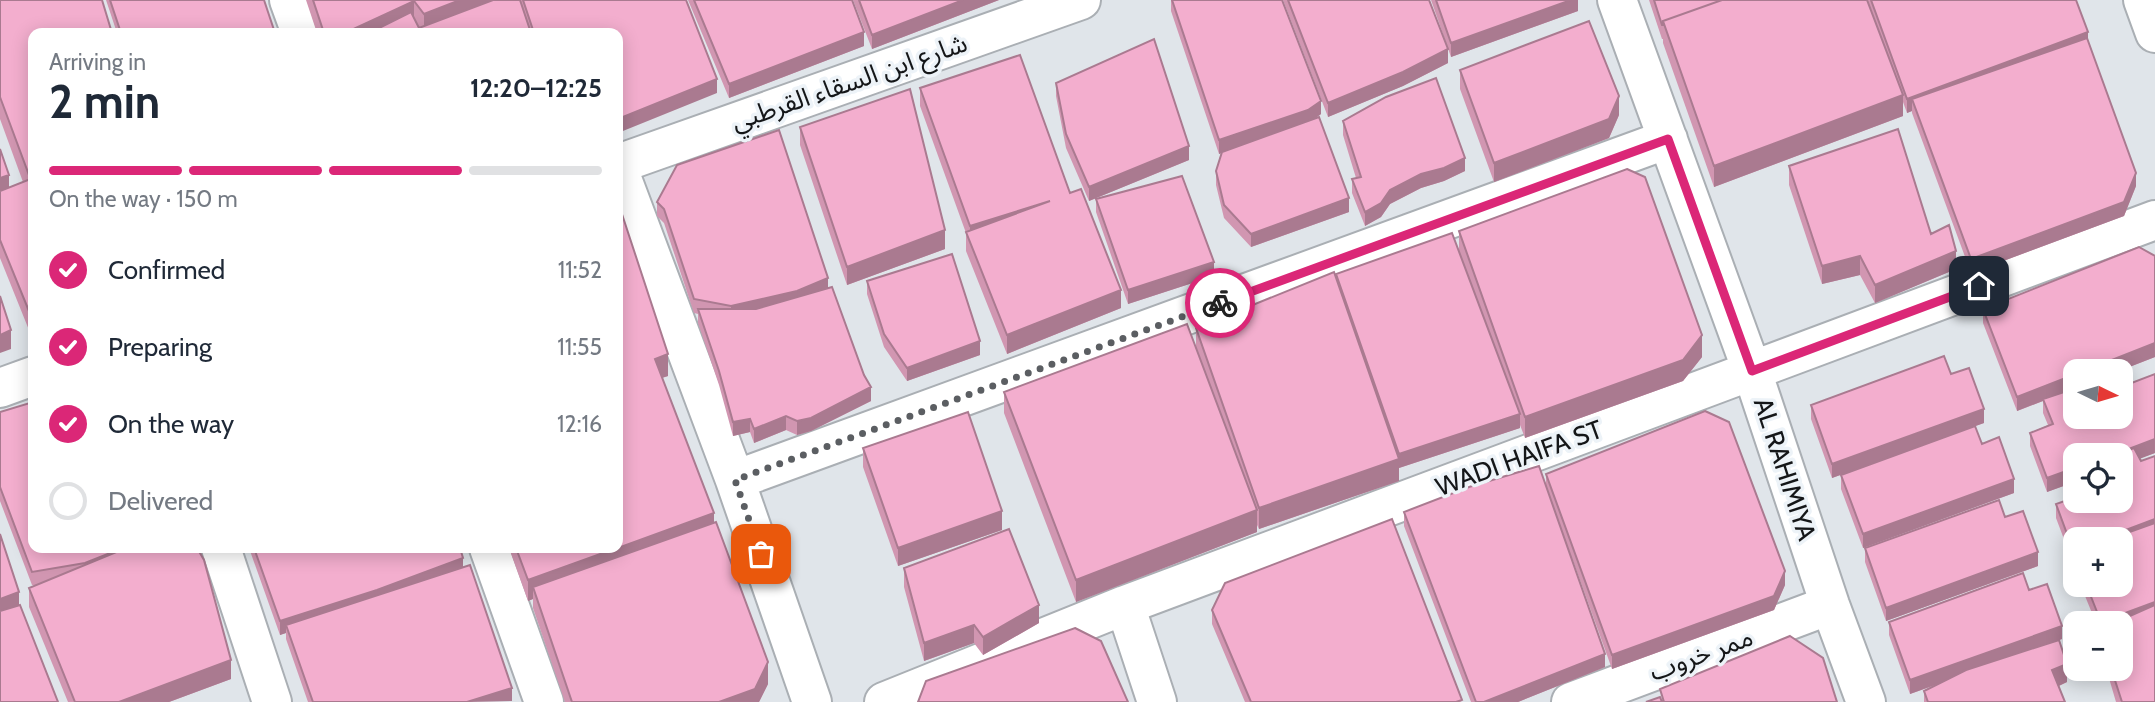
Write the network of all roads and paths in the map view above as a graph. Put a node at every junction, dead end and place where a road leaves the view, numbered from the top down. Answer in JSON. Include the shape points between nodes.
{"nodes":[{"id":1,"x":289,"y":0,"type":"edge"},
{"id":2,"x":1081,"y":0,"type":"edge"},
{"id":3,"x":1617,"y":0,"type":"edge"},
{"id":4,"x":2143,"y":0,"type":"edge"},
{"id":5,"x":299,"y":28,"type":"edge"},
{"id":6,"x":2155,"y":33,"type":"edge"},
{"id":7,"x":1668,"y":139,"type":"junction"},
{"id":8,"x":623,"y":164,"type":"edge"},
{"id":9,"x":623,"y":179,"type":"edge"},
{"id":10,"x":2155,"y":220,"type":"edge"},
{"id":11,"x":1752,"y":371,"type":"junction"},
{"id":12,"x":28,"y":378,"type":"edge"},
{"id":13,"x":0,"y":388,"type":"edge"},
{"id":14,"x":735,"y":480,"type":"junction"},
{"id":15,"x":222,"y":553,"type":"edge"},
{"id":16,"x":491,"y":553,"type":"edge"},
{"id":17,"x":1125,"y":605,"type":"junction"},
{"id":18,"x":1830,"y":606,"type":"junction"},
{"id":19,"x":267,"y":701,"type":"edge"},
{"id":20,"x":889,"y":701,"type":"edge"},
{"id":21,"x":544,"y":702,"type":"edge"},
{"id":22,"x":813,"y":702,"type":"edge"},
{"id":23,"x":1157,"y":702,"type":"edge"},
{"id":24,"x":1571,"y":702,"type":"edge"},
{"id":25,"x":1866,"y":702,"type":"edge"}],
"edges":[{"from":1,"to":5,"type":"street"},
{"from":2,"to":8,"type":"street","name":"شارع ابن السقاء القرطبي"},
{"from":3,"to":7,"type":"street","name":"AL RAHIMIYA"},
{"from":4,"to":6,"type":"street"},
{"from":7,"to":11,"type":"street","name":"AL RAHIMIYA"},
{"from":7,"to":14,"type":"street"},
{"from":9,"to":14,"type":"street"},
{"from":10,"to":11,"type":"street","name":"WADI HAIFA ST"},
{"from":11,"to":17,"type":"street","name":"WADI HAIFA ST"},
{"from":11,"to":18,"type":"street","name":"AL RAHIMIYA"},
{"from":12,"to":13,"type":"street"},
{"from":14,"to":22,"type":"street"},
{"from":15,"to":19,"type":"street"},
{"from":16,"to":21,"type":"street"},
{"from":17,"to":20,"type":"street","name":"WADI HAIFA ST"},
{"from":17,"to":23,"type":"street"},
{"from":18,"to":24,"type":"street","name":"ممر خروب"},
{"from":18,"to":25,"type":"street","name":"AL RAHIMIYA"}]}
